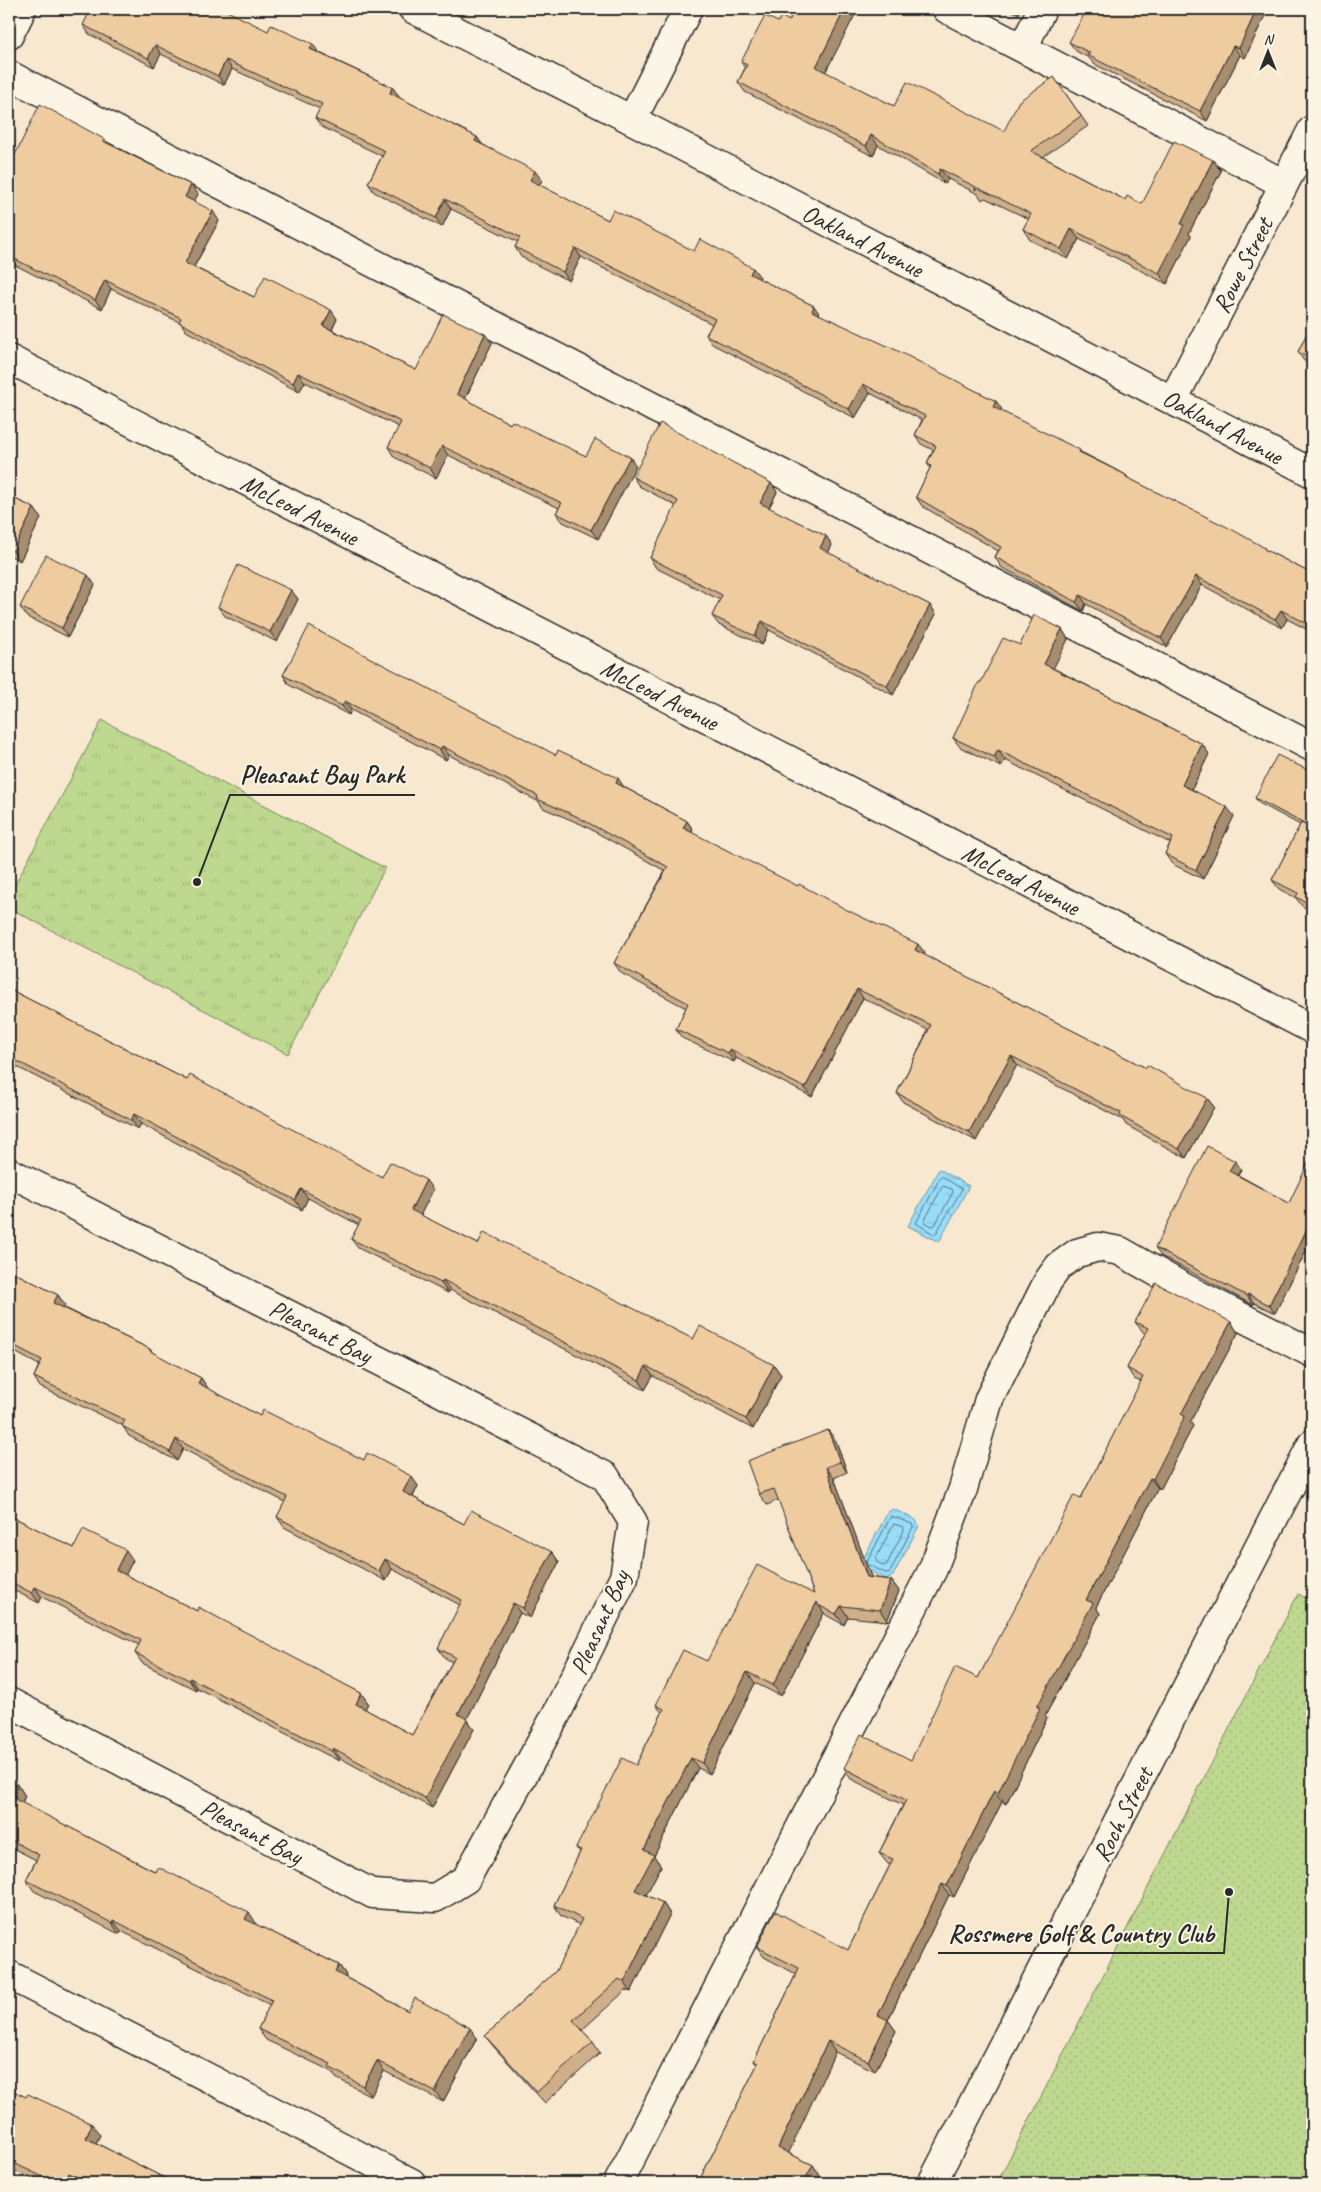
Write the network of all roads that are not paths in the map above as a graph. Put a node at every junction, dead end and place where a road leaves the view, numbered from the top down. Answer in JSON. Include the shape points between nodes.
{"nodes":[{"id":1,"x":22,"y":9,"type":"edge"},
{"id":2,"x":413,"y":9,"type":"edge"},
{"id":3,"x":688,"y":9,"type":"edge"},
{"id":4,"x":947,"y":9,"type":"edge"},
{"id":5,"x":1042,"y":9,"type":"edge"},
{"id":6,"x":9,"y":35,"type":"edge"},
{"id":7,"x":1023,"y":48,"type":"junction"},
{"id":8,"x":9,"y":75,"type":"edge"},
{"id":9,"x":632,"y":120,"type":"junction"},
{"id":10,"x":1312,"y":130,"type":"edge"},
{"id":11,"x":1284,"y":184,"type":"junction"},
{"id":12,"x":9,"y":359,"type":"edge"},
{"id":13,"x":1173,"y":400,"type":"junction"},
{"id":14,"x":1312,"y":473,"type":"edge"},
{"id":15,"x":1312,"y":747,"type":"edge"},
{"id":16,"x":1312,"y":1029,"type":"edge"},
{"id":17,"x":9,"y":1172,"type":"edge"},
{"id":18,"x":1312,"y":1353,"type":"edge"},
{"id":19,"x":1312,"y":1444,"type":"edge"},
{"id":20,"x":9,"y":1702,"type":"edge"},
{"id":21,"x":9,"y":1975,"type":"edge"},
{"id":22,"x":412,"y":2183,"type":"edge"},
{"id":23,"x":618,"y":2183,"type":"edge"},
{"id":24,"x":932,"y":2183,"type":"edge"}],
"edges":[{"from":1,"to":6,"type":"street"},
{"from":2,"to":9,"type":"street","name":"Oakland Avenue"},
{"from":3,"to":9,"type":"street"},
{"from":4,"to":7,"type":"street"},
{"from":5,"to":7,"type":"street"},
{"from":7,"to":11,"type":"street"},
{"from":8,"to":15,"type":"street"},
{"from":9,"to":13,"type":"street","name":"Oakland Avenue"},
{"from":10,"to":11,"type":"street","name":"Rowe Street"},
{"from":11,"to":13,"type":"street","name":"Rowe Street"},
{"from":12,"to":16,"type":"street","name":"McLeod Avenue"},
{"from":13,"to":14,"type":"street","name":"Oakland Avenue"},
{"from":17,"to":20,"type":"street","name":"Pleasant Bay","via":[[605,1476],[633,1522],[624,1577],[555,1717],[466,1879],[435,1898],[373,1894]]},
{"from":18,"to":23,"type":"street","via":[[1120,1251],[1098,1247],[1077,1252],[1059,1266],[1048,1281],[989,1399],[963,1489],[933,1569]]},
{"from":19,"to":24,"type":"street","name":"Roch Street"},
{"from":21,"to":22,"type":"street"}]}
